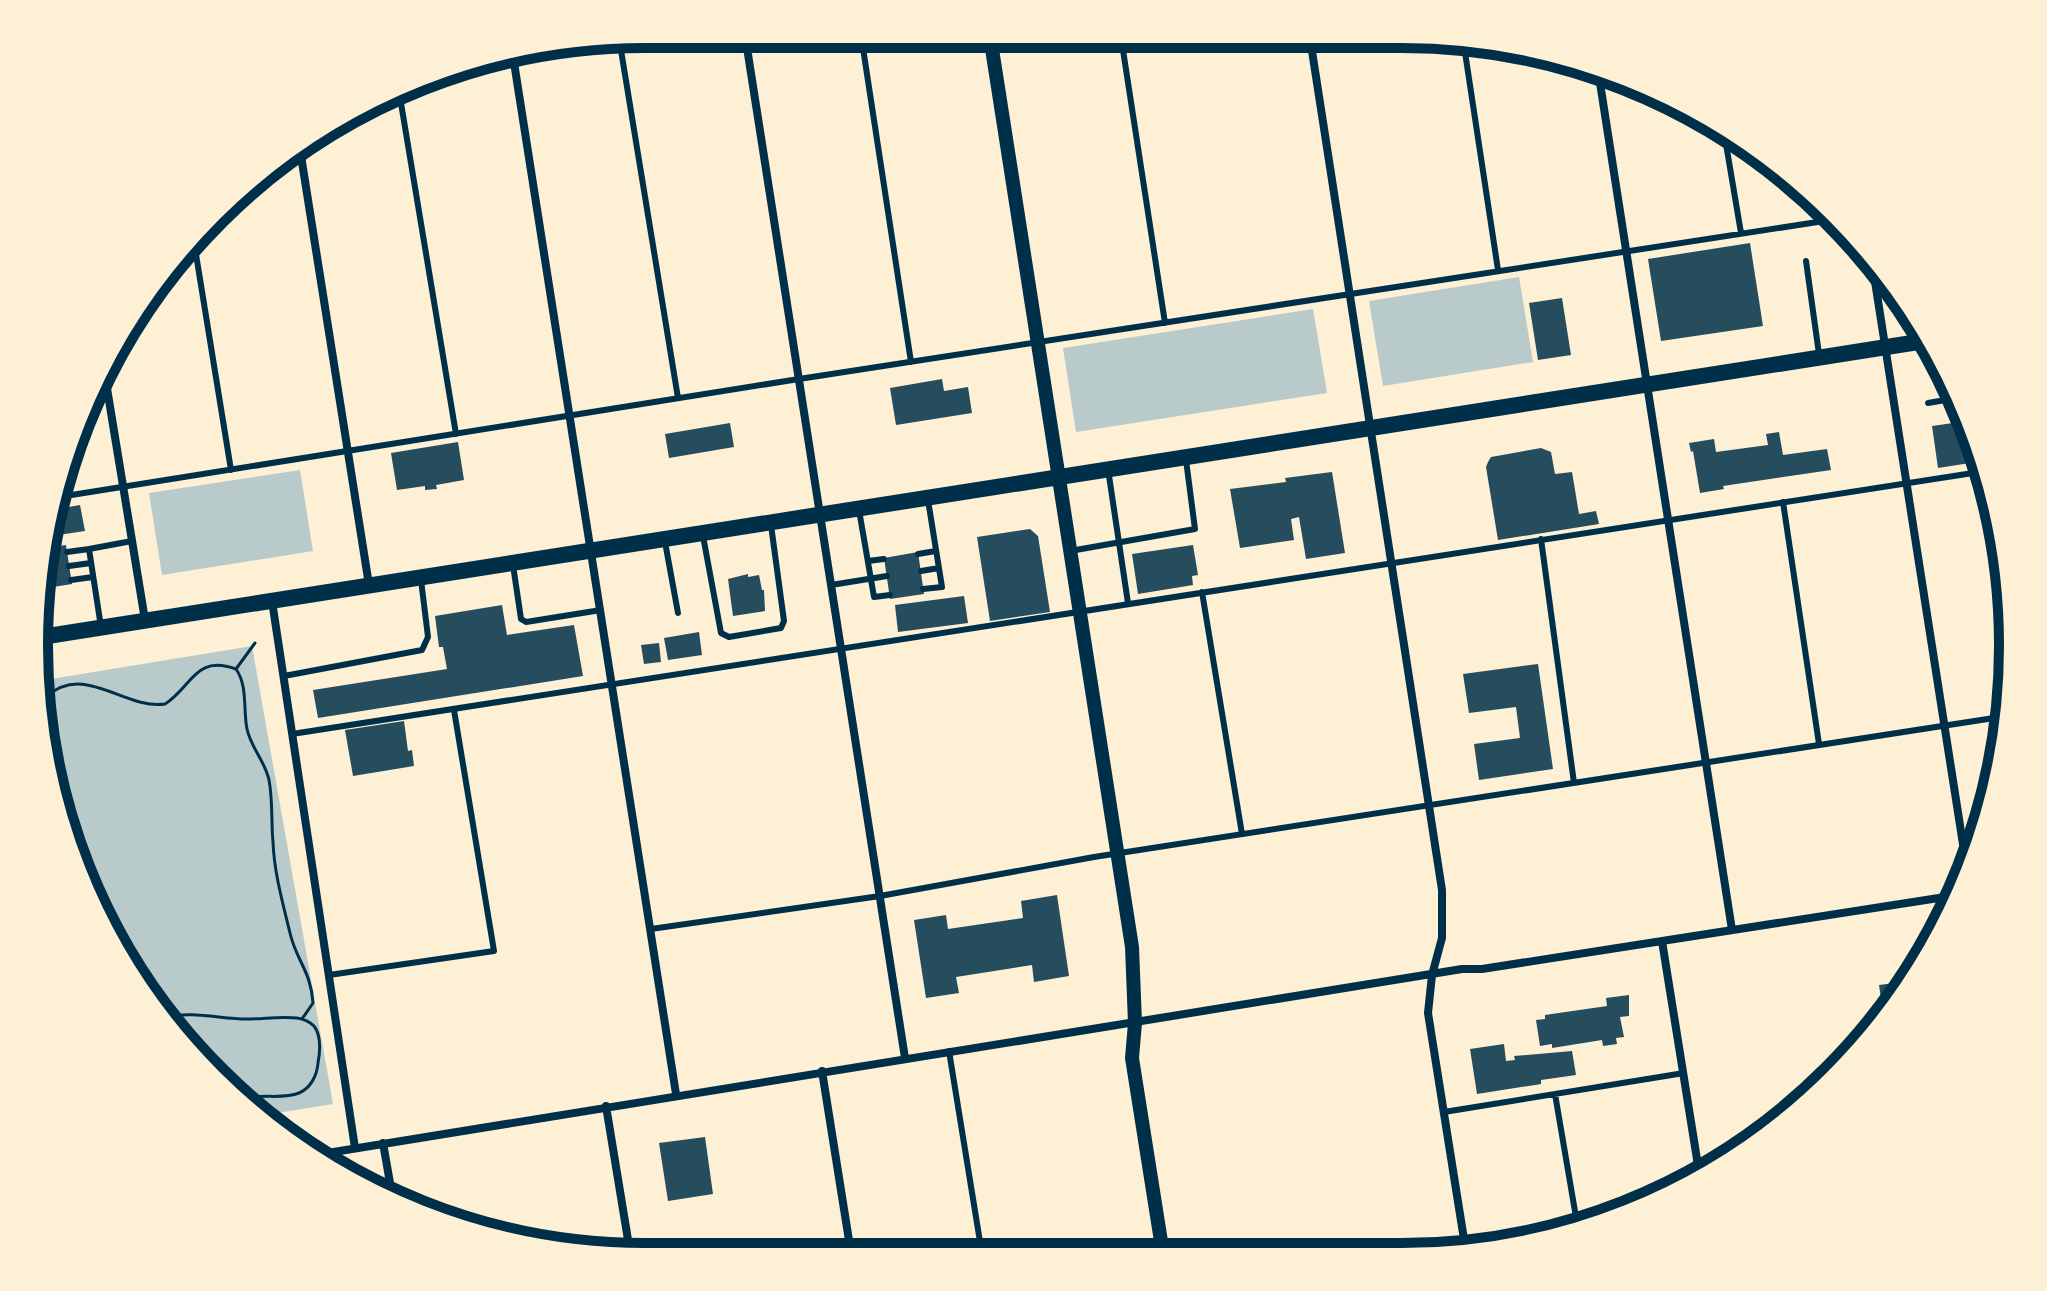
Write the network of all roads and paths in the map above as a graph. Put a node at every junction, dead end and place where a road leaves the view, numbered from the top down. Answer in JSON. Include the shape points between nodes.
{"nodes":[{"id":1,"x":747,"y":48,"type":"edge"},
{"id":2,"x":863,"y":48,"type":"edge"},
{"id":3,"x":992,"y":48,"type":"edge"},
{"id":4,"x":1123,"y":48,"type":"edge"},
{"id":5,"x":1312,"y":48,"type":"edge"},
{"id":6,"x":621,"y":49,"type":"edge"},
{"id":7,"x":1465,"y":52,"type":"edge"},
{"id":8,"x":514,"y":63,"type":"edge"},
{"id":9,"x":1600,"y":82,"type":"edge"},
{"id":10,"x":401,"y":101,"type":"edge"},
{"id":11,"x":1726,"y":145,"type":"edge"},
{"id":12,"x":301,"y":158,"type":"edge"},
{"id":13,"x":1822,"y":221,"type":"edge"},
{"id":14,"x":1741,"y":233,"type":"junction"},
{"id":15,"x":1626,"y":250,"type":"junction"},
{"id":16,"x":196,"y":252,"type":"edge"},
{"id":17,"x":1806,"y":261,"type":"dead end"},
{"id":18,"x":1498,"y":270,"type":"junction"},
{"id":19,"x":1875,"y":281,"type":"edge"},
{"id":20,"x":1349,"y":294,"type":"junction"},
{"id":21,"x":1165,"y":323,"type":"junction"},
{"id":22,"x":1916,"y":342,"type":"edge"},
{"id":23,"x":1037,"y":343,"type":"junction"},
{"id":24,"x":1885,"y":347,"type":"junction"},
{"id":25,"x":1820,"y":358,"type":"junction"},
{"id":26,"x":911,"y":362,"type":"junction"},
{"id":27,"x":799,"y":379,"type":"junction"},
{"id":28,"x":1647,"y":385,"type":"junction"},
{"id":29,"x":107,"y":388,"type":"edge"},
{"id":30,"x":678,"y":398,"type":"junction"},
{"id":31,"x":1946,"y":400,"type":"edge"},
{"id":32,"x":1928,"y":403,"type":"dead end"},
{"id":33,"x":570,"y":416,"type":"junction"},
{"id":34,"x":1370,"y":428,"type":"junction"},
{"id":35,"x":456,"y":434,"type":"junction"},
{"id":36,"x":348,"y":452,"type":"junction"},
{"id":37,"x":1186,"y":457,"type":"junction"},
{"id":38,"x":1108,"y":469,"type":"junction"},
{"id":39,"x":231,"y":470,"type":"junction"},
{"id":40,"x":1973,"y":473,"type":"edge"},
{"id":41,"x":1058,"y":477,"type":"junction"},
{"id":42,"x":1907,"y":483,"type":"junction"},
{"id":43,"x":123,"y":486,"type":"junction"},
{"id":44,"x":67,"y":496,"type":"edge"},
{"id":45,"x":927,"y":497,"type":"junction"},
{"id":46,"x":1783,"y":502,"type":"junction"},
{"id":47,"x":858,"y":508,"type":"junction"},
{"id":48,"x":820,"y":514,"type":"junction"},
{"id":49,"x":1668,"y":519,"type":"junction"},
{"id":50,"x":770,"y":522,"type":"junction"},
{"id":51,"x":702,"y":533,"type":"junction"},
{"id":52,"x":664,"y":538,"type":"junction"},
{"id":53,"x":1541,"y":539,"type":"junction"},
{"id":54,"x":132,"y":541,"type":"junction"},
{"id":55,"x":1119,"y":542,"type":"junction"},
{"id":56,"x":89,"y":549,"type":"junction"},
{"id":57,"x":591,"y":550,"type":"junction"},
{"id":58,"x":936,"y":551,"type":"junction"},
{"id":59,"x":1070,"y":551,"type":"junction"},
{"id":60,"x":67,"y":552,"type":"dead end"},
{"id":61,"x":918,"y":554,"type":"dead end"},
{"id":62,"x":884,"y":559,"type":"dead end"},
{"id":63,"x":868,"y":561,"type":"junction"},
{"id":64,"x":513,"y":562,"type":"junction"},
{"id":65,"x":91,"y":563,"type":"junction"},
{"id":66,"x":1391,"y":563,"type":"junction"},
{"id":67,"x":69,"y":566,"type":"dead end"},
{"id":68,"x":939,"y":568,"type":"junction"},
{"id":69,"x":921,"y":571,"type":"dead end"},
{"id":70,"x":887,"y":576,"type":"dead end"},
{"id":71,"x":93,"y":577,"type":"junction"},
{"id":72,"x":421,"y":577,"type":"junction"},
{"id":73,"x":871,"y":579,"type":"junction"},
{"id":74,"x":71,"y":580,"type":"dead end"},
{"id":75,"x":369,"y":585,"type":"junction"},
{"id":76,"x":831,"y":585,"type":"junction"},
{"id":77,"x":923,"y":589,"type":"dead end"},
{"id":78,"x":1202,"y":592,"type":"junction"},
{"id":79,"x":890,"y":595,"type":"dead end"},
{"id":80,"x":272,"y":600,"type":"junction"},
{"id":81,"x":1128,"y":603,"type":"junction"},
{"id":82,"x":601,"y":610,"type":"junction"},
{"id":83,"x":1079,"y":610,"type":"junction"},
{"id":84,"x":678,"y":613,"type":"dead end"},
{"id":85,"x":145,"y":620,"type":"junction"},
{"id":86,"x":101,"y":627,"type":"junction"},
{"id":87,"x":48,"y":631,"type":"edge"},
{"id":88,"x":255,"y":643,"type":"dead end"},
{"id":89,"x":841,"y":650,"type":"junction"},
{"id":90,"x":236,"y":669,"type":"junction"},
{"id":91,"x":284,"y":676,"type":"junction"},
{"id":92,"x":613,"y":686,"type":"junction"},
{"id":93,"x":50,"y":694,"type":"edge"},
{"id":94,"x":454,"y":710,"type":"junction"},
{"id":95,"x":1995,"y":718,"type":"edge"},
{"id":96,"x":1945,"y":726,"type":"junction"},
{"id":97,"x":292,"y":734,"type":"junction"},
{"id":98,"x":1819,"y":744,"type":"junction"},
{"id":99,"x":1705,"y":761,"type":"junction"},
{"id":100,"x":1574,"y":783,"type":"junction"},
{"id":101,"x":1429,"y":806,"type":"junction"},
{"id":102,"x":1242,"y":834,"type":"junction"},
{"id":103,"x":1964,"y":848,"type":"edge"},
{"id":104,"x":1117,"y":853,"type":"junction"},
{"id":105,"x":880,"y":896,"type":"junction"},
{"id":106,"x":1943,"y":897,"type":"edge"},
{"id":107,"x":651,"y":929,"type":"junction"},
{"id":108,"x":1732,"y":930,"type":"junction"},
{"id":109,"x":1662,"y":941,"type":"junction"},
{"id":110,"x":329,"y":975,"type":"junction"},
{"id":111,"x":1432,"y":975,"type":"junction"},
{"id":112,"x":177,"y":1016,"type":"edge"},
{"id":113,"x":302,"y":1019,"type":"junction"},
{"id":114,"x":1135,"y":1023,"type":"junction"},
{"id":115,"x":949,"y":1051,"type":"junction"},
{"id":116,"x":905,"y":1058,"type":"junction"},
{"id":117,"x":822,"y":1071,"type":"junction"},
{"id":118,"x":1684,"y":1073,"type":"junction"},
{"id":119,"x":676,"y":1094,"type":"junction"},
{"id":120,"x":1555,"y":1094,"type":"junction"},
{"id":121,"x":255,"y":1098,"type":"edge"},
{"id":122,"x":606,"y":1106,"type":"junction"},
{"id":123,"x":1444,"y":1112,"type":"junction"},
{"id":124,"x":383,"y":1143,"type":"junction"},
{"id":125,"x":355,"y":1148,"type":"junction"},
{"id":126,"x":330,"y":1152,"type":"edge"},
{"id":127,"x":1698,"y":1164,"type":"edge"},
{"id":128,"x":390,"y":1185,"type":"edge"},
{"id":129,"x":1576,"y":1217,"type":"edge"},
{"id":130,"x":1464,"y":1240,"type":"edge"},
{"id":131,"x":628,"y":1243,"type":"edge"},
{"id":132,"x":849,"y":1243,"type":"edge"},
{"id":133,"x":980,"y":1243,"type":"edge"},
{"id":134,"x":1161,"y":1243,"type":"edge"}],
"edges":[{"from":1,"to":27,"type":"street"},
{"from":2,"to":26,"type":"lane"},
{"from":3,"to":23,"type":"street"},
{"from":4,"to":21,"type":"lane"},
{"from":5,"to":20,"type":"street"},
{"from":6,"to":30,"type":"lane"},
{"from":7,"to":18,"type":"lane"},
{"from":8,"to":33,"type":"street"},
{"from":9,"to":15,"type":"street"},
{"from":10,"to":35,"type":"lane"},
{"from":11,"to":14,"type":"lane"},
{"from":12,"to":36,"type":"street"},
{"from":13,"to":14,"type":"lane"},
{"from":14,"to":15,"type":"lane"},
{"from":15,"to":18,"type":"lane"},
{"from":15,"to":28,"type":"street"},
{"from":16,"to":39,"type":"lane"},
{"from":17,"to":25,"type":"lane"},
{"from":18,"to":20,"type":"lane"},
{"from":19,"to":24,"type":"street"},
{"from":20,"to":21,"type":"lane"},
{"from":20,"to":34,"type":"street"},
{"from":21,"to":23,"type":"lane"},
{"from":22,"to":24,"type":"main road"},
{"from":23,"to":26,"type":"lane"},
{"from":23,"to":41,"type":"street"},
{"from":24,"to":25,"type":"main road"},
{"from":24,"to":42,"type":"street"},
{"from":25,"to":28,"type":"main road"},
{"from":26,"to":27,"type":"lane"},
{"from":27,"to":30,"type":"lane"},
{"from":27,"to":48,"type":"street"},
{"from":28,"to":34,"type":"main road"},
{"from":28,"to":49,"type":"street"},
{"from":29,"to":43,"type":"street"},
{"from":30,"to":33,"type":"lane"},
{"from":31,"to":32,"type":"lane"},
{"from":33,"to":35,"type":"lane"},
{"from":33,"to":57,"type":"street"},
{"from":34,"to":37,"type":"main road"},
{"from":34,"to":66,"type":"street"},
{"from":35,"to":36,"type":"lane"},
{"from":36,"to":39,"type":"lane"},
{"from":36,"to":75,"type":"street"},
{"from":37,"to":38,"type":"main road"},
{"from":37,"to":55,"type":"lane","via":[[1195,529]]},
{"from":38,"to":41,"type":"main road"},
{"from":38,"to":55,"type":"lane"},
{"from":39,"to":43,"type":"lane"},
{"from":40,"to":42,"type":"lane"},
{"from":41,"to":45,"type":"main road"},
{"from":41,"to":59,"type":"street"},
{"from":42,"to":46,"type":"lane"},
{"from":42,"to":96,"type":"street"},
{"from":43,"to":44,"type":"lane"},
{"from":43,"to":54,"type":"street"},
{"from":45,"to":47,"type":"main road"},
{"from":45,"to":58,"type":"lane"},
{"from":46,"to":49,"type":"lane"},
{"from":46,"to":98,"type":"lane"},
{"from":47,"to":48,"type":"main road"},
{"from":47,"to":63,"type":"lane"},
{"from":48,"to":50,"type":"main road"},
{"from":48,"to":76,"type":"street"},
{"from":49,"to":53,"type":"lane"},
{"from":49,"to":99,"type":"street"},
{"from":50,"to":51,"type":"main road"},
{"from":50,"to":51,"type":"lane","via":[[784,621],[781,628],[729,637],[721,633]]},
{"from":51,"to":52,"type":"main road"},
{"from":52,"to":57,"type":"main road"},
{"from":52,"to":84,"type":"lane"},
{"from":53,"to":66,"type":"lane"},
{"from":53,"to":100,"type":"lane"},
{"from":54,"to":56,"type":"lane"},
{"from":54,"to":85,"type":"street"},
{"from":55,"to":59,"type":"lane"},
{"from":55,"to":81,"type":"lane"},
{"from":56,"to":60,"type":"lane"},
{"from":56,"to":65,"type":"lane"},
{"from":57,"to":64,"type":"main road"},
{"from":57,"to":82,"type":"street"},
{"from":58,"to":61,"type":"lane"},
{"from":58,"to":68,"type":"lane"},
{"from":59,"to":83,"type":"street"},
{"from":62,"to":63,"type":"lane"},
{"from":63,"to":73,"type":"lane"},
{"from":64,"to":72,"type":"main road"},
{"from":64,"to":82,"type":"lane","via":[[521,619],[526,622]]},
{"from":65,"to":67,"type":"lane"},
{"from":65,"to":71,"type":"lane"},
{"from":66,"to":78,"type":"lane"},
{"from":66,"to":101,"type":"street"},
{"from":68,"to":69,"type":"lane"},
{"from":68,"to":77,"type":"lane","via":[[942,587]]},
{"from":70,"to":73,"type":"lane"},
{"from":71,"to":74,"type":"lane"},
{"from":71,"to":86,"type":"lane"},
{"from":72,"to":75,"type":"main road"},
{"from":72,"to":91,"type":"lane","via":[[428,637],[422,650]]},
{"from":73,"to":76,"type":"lane"},
{"from":73,"to":79,"type":"lane","via":[[874,597]]},
{"from":75,"to":80,"type":"main road"},
{"from":76,"to":89,"type":"street"},
{"from":78,"to":81,"type":"lane"},
{"from":78,"to":102,"type":"lane"},
{"from":80,"to":85,"type":"main road"},
{"from":80,"to":91,"type":"street"},
{"from":81,"to":83,"type":"lane"},
{"from":82,"to":92,"type":"street"},
{"from":83,"to":89,"type":"lane"},
{"from":83,"to":104,"type":"street"},
{"from":85,"to":86,"type":"main road"},
{"from":86,"to":87,"type":"main road"},
{"from":88,"to":90,"type":"path"},
{"from":89,"to":92,"type":"lane"},
{"from":89,"to":105,"type":"street"},
{"from":90,"to":93,"type":"path","via":[[220,665],[200,670],[165,704],[78,684]]},
{"from":90,"to":113,"type":"path","via":[[248,734],[269,781],[273,846],[290,934],[309,973],[313,1003]]},
{"from":91,"to":97,"type":"street"},
{"from":92,"to":94,"type":"lane"},
{"from":92,"to":107,"type":"street"},
{"from":94,"to":97,"type":"lane"},
{"from":94,"to":110,"type":"lane","via":[[494,951]]},
{"from":95,"to":96,"type":"lane"},
{"from":96,"to":98,"type":"lane"},
{"from":96,"to":103,"type":"street"},
{"from":97,"to":110,"type":"street"},
{"from":98,"to":99,"type":"lane"},
{"from":99,"to":100,"type":"lane"},
{"from":99,"to":108,"type":"street"},
{"from":100,"to":101,"type":"lane"},
{"from":101,"to":102,"type":"lane"},
{"from":101,"to":111,"type":"street","via":[[1442,890],[1442,938]]},
{"from":102,"to":104,"type":"lane"},
{"from":104,"to":105,"type":"lane"},
{"from":104,"to":114,"type":"street","via":[[1132,947]]},
{"from":105,"to":107,"type":"lane"},
{"from":105,"to":116,"type":"street"},
{"from":106,"to":108,"type":"street"},
{"from":107,"to":119,"type":"street"},
{"from":108,"to":109,"type":"street"},
{"from":109,"to":111,"type":"street"},
{"from":109,"to":118,"type":"street"},
{"from":110,"to":125,"type":"street"},
{"from":111,"to":114,"type":"street"},
{"from":111,"to":123,"type":"street","via":[[1428,1013]]},
{"from":112,"to":113,"type":"path"},
{"from":113,"to":121,"type":"path","via":[[318,1035],[318,1068],[309,1086],[300,1093]]},
{"from":114,"to":115,"type":"street"},
{"from":114,"to":134,"type":"street","via":[[1132,1058]]},
{"from":115,"to":116,"type":"street"},
{"from":115,"to":133,"type":"lane"},
{"from":116,"to":117,"type":"street"},
{"from":117,"to":119,"type":"street"},
{"from":117,"to":132,"type":"street"},
{"from":118,"to":120,"type":"lane"},
{"from":118,"to":127,"type":"street"},
{"from":119,"to":122,"type":"street"},
{"from":120,"to":123,"type":"lane"},
{"from":120,"to":129,"type":"lane"},
{"from":122,"to":124,"type":"street"},
{"from":122,"to":131,"type":"street"},
{"from":123,"to":130,"type":"street"},
{"from":124,"to":125,"type":"street"},
{"from":124,"to":128,"type":"street"},
{"from":125,"to":126,"type":"street"}]}
